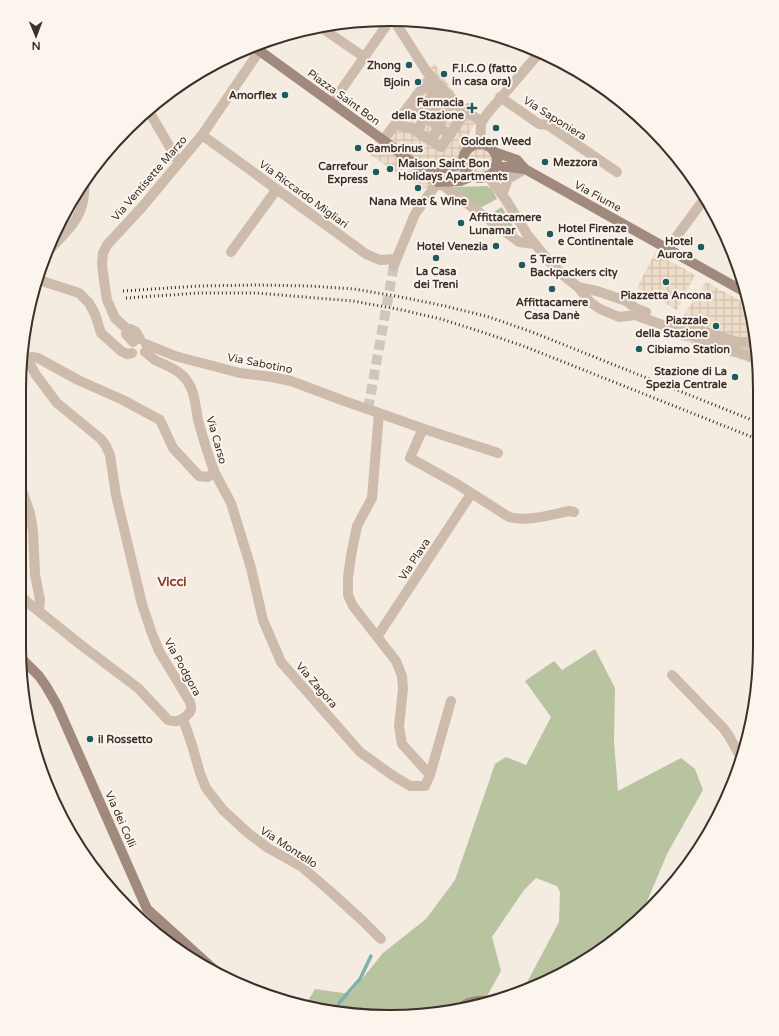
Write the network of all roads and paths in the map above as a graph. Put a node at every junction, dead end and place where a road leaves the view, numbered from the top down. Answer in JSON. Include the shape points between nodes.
{"nodes":[{"id":1,"x":386,"y":26,"type":"edge"},
{"id":2,"x":397,"y":26,"type":"edge"},
{"id":3,"x":327,"y":32,"type":"edge"},
{"id":4,"x":260,"y":50,"type":"edge"},
{"id":5,"x":254,"y":52,"type":"edge"},
{"id":6,"x":364,"y":57,"type":"junction"},
{"id":7,"x":536,"y":57,"type":"edge"},
{"id":8,"x":429,"y":80,"type":"junction"},
{"id":9,"x":441,"y":87,"type":"junction"},
{"id":10,"x":500,"y":97,"type":"junction"},
{"id":11,"x":454,"y":100,"type":"junction"},
{"id":12,"x":332,"y":103,"type":"junction"},
{"id":13,"x":407,"y":109,"type":"junction"},
{"id":14,"x":444,"y":109,"type":"junction"},
{"id":15,"x":467,"y":110,"type":"junction"},
{"id":16,"x":427,"y":114,"type":"junction"},
{"id":17,"x":152,"y":115,"type":"edge"},
{"id":18,"x":478,"y":119,"type":"dead end"},
{"id":19,"x":396,"y":123,"type":"junction"},
{"id":20,"x":438,"y":126,"type":"junction"},
{"id":21,"x":414,"y":130,"type":"junction"},
{"id":22,"x":202,"y":135,"type":"junction"},
{"id":23,"x":387,"y":135,"type":"dead end"},
{"id":24,"x":450,"y":135,"type":"junction"},
{"id":25,"x":432,"y":141,"type":"junction"},
{"id":26,"x":480,"y":144,"type":"junction"},
{"id":27,"x":494,"y":152,"type":"junction"},
{"id":28,"x":179,"y":163,"type":"junction"},
{"id":29,"x":413,"y":163,"type":"junction"},
{"id":30,"x":464,"y":164,"type":"junction"},
{"id":31,"x":496,"y":168,"type":"junction"},
{"id":32,"x":525,"y":169,"type":"junction"},
{"id":33,"x":617,"y":172,"type":"dead end"},
{"id":34,"x":473,"y":176,"type":"junction"},
{"id":35,"x":488,"y":176,"type":"junction"},
{"id":36,"x":438,"y":182,"type":"junction"},
{"id":37,"x":277,"y":189,"type":"junction"},
{"id":38,"x":85,"y":191,"type":"edge"},
{"id":39,"x":502,"y":195,"type":"junction"},
{"id":40,"x":701,"y":203,"type":"edge"},
{"id":41,"x":58,"y":241,"type":"edge"},
{"id":42,"x":535,"y":244,"type":"junction"},
{"id":43,"x":668,"y":248,"type":"junction"},
{"id":44,"x":231,"y":252,"type":"dead end"},
{"id":45,"x":42,"y":281,"type":"edge"},
{"id":46,"x":578,"y":287,"type":"junction"},
{"id":47,"x":739,"y":289,"type":"edge"},
{"id":48,"x":633,"y":306,"type":"junction"},
{"id":49,"x":627,"y":316,"type":"junction"},
{"id":50,"x":750,"y":341,"type":"edge"},
{"id":51,"x":141,"y":344,"type":"junction"},
{"id":52,"x":132,"y":353,"type":"dead end"},
{"id":53,"x":27,"y":356,"type":"edge"},
{"id":54,"x":751,"y":356,"type":"edge"},
{"id":55,"x":28,"y":357,"type":"edge"},
{"id":56,"x":378,"y":413,"type":"junction"},
{"id":57,"x":424,"y":430,"type":"junction"},
{"id":58,"x":498,"y":453,"type":"dead end"},
{"id":59,"x":215,"y":473,"type":"junction"},
{"id":60,"x":471,"y":494,"type":"junction"},
{"id":61,"x":26,"y":501,"type":"edge"},
{"id":62,"x":574,"y":512,"type":"dead end"},
{"id":63,"x":26,"y":601,"type":"edge"},
{"id":64,"x":39,"y":610,"type":"junction"},
{"id":65,"x":376,"y":637,"type":"junction"},
{"id":66,"x":27,"y":664,"type":"edge"},
{"id":67,"x":672,"y":675,"type":"dead end"},
{"id":68,"x":451,"y":701,"type":"dead end"},
{"id":69,"x":183,"y":719,"type":"junction"},
{"id":70,"x":738,"y":752,"type":"edge"},
{"id":71,"x":430,"y":775,"type":"junction"},
{"id":72,"x":380,"y":939,"type":"dead end"},
{"id":73,"x":198,"y":955,"type":"edge"}],
"edges":[{"from":1,"to":6,"type":"street"},
{"from":2,"to":8,"type":"street","via":[[427,72]]},
{"from":3,"to":6,"type":"street"},
{"from":4,"to":12,"type":"street","name":"Piazza Saint Bon"},
{"from":5,"to":22,"type":"street","name":"Via Ventisette Marzo"},
{"from":6,"to":12,"type":"street"},
{"from":7,"to":10,"type":"street"},
{"from":8,"to":9,"type":"street"},
{"from":8,"to":13,"type":"street","name":"Piazza Saint Bon"},
{"from":8,"to":16,"type":"street","via":[[433,92],[428,101]]},
{"from":9,"to":11,"type":"street"},
{"from":9,"to":14,"type":"street"},
{"from":10,"to":26,"type":"street","via":[[481,123]]},
{"from":10,"to":33,"type":"street","name":"Via Saponiera","via":[[539,124],[548,125]]},
{"from":11,"to":14,"type":"street"},
{"from":11,"to":15,"type":"street","via":[[461,108]]},
{"from":12,"to":29,"type":"street","name":"Piazza Saint Bon"},
{"from":13,"to":16,"type":"street"},
{"from":13,"to":19,"type":"street","name":"Piazza Saint Bon"},
{"from":13,"to":21,"type":"street"},
{"from":14,"to":16,"type":"street"},
{"from":14,"to":20,"type":"street"},
{"from":15,"to":18,"type":"street"},
{"from":15,"to":24,"type":"street"},
{"from":16,"to":20,"type":"street"},
{"from":16,"to":21,"type":"street"},
{"from":17,"to":28,"type":"street"},
{"from":19,"to":21,"type":"street","name":"Piazza Saint Bon"},
{"from":19,"to":23,"type":"street","name":"Piazza Saint Bon"},
{"from":20,"to":24,"type":"street"},
{"from":20,"to":25,"type":"street"},
{"from":21,"to":25,"type":"street","name":"Piazza Saint Bon"},
{"from":22,"to":28,"type":"street","name":"Via Ventisette Marzo"},
{"from":22,"to":37,"type":"street","name":"Via Riccardo Migliari"},
{"from":24,"to":25,"type":"street","via":[[441,147]]},
{"from":26,"to":27,"type":"street"},
{"from":26,"to":30,"type":"street","via":[[467,150]]},
{"from":27,"to":31,"type":"street"},
{"from":27,"to":32,"type":"street","name":"Via Fiume","via":[[517,160]]},
{"from":28,"to":51,"type":"street","name":"Via Ventisette Marzo","via":[[144,206],[107,245],[104,254],[102,264],[107,300],[115,318],[127,329],[136,332]]},
{"from":29,"to":30,"type":"street","name":"Piazza Saint Bon","via":[[432,168]]},
{"from":29,"to":36,"type":"street","name":"Piazza Saint Bon","via":[[425,175]]},
{"from":30,"to":34,"type":"street"},
{"from":31,"to":32,"type":"street","name":"Via Fiume","via":[[508,166]]},
{"from":31,"to":35,"type":"street"},
{"from":32,"to":39,"type":"street","via":[[508,179]]},
{"from":32,"to":43,"type":"street","name":"Via Fiume"},
{"from":34,"to":35,"type":"street"},
{"from":34,"to":36,"type":"street","via":[[460,181]]},
{"from":35,"to":39,"type":"street"},
{"from":36,"to":37,"type":"street","name":"Via Riccardo Migliari","via":[[415,214],[395,262],[380,260],[366,254]]},
{"from":36,"to":42,"type":"street","via":[[519,242]]},
{"from":37,"to":44,"type":"street"},
{"from":38,"to":41,"type":"street","via":[[77,220]]},
{"from":39,"to":42,"type":"street"},
{"from":40,"to":43,"type":"street"},
{"from":42,"to":46,"type":"street","via":[[548,260]]},
{"from":43,"to":47,"type":"street","name":"Via Fiume"},
{"from":45,"to":52,"type":"street","via":[[80,293],[95,314],[101,332],[121,351]]},
{"from":46,"to":48,"type":"street","via":[[626,301]]},
{"from":46,"to":49,"type":"street","via":[[595,305],[620,317]]},
{"from":48,"to":49,"type":"street"},
{"from":48,"to":50,"type":"street","via":[[683,326],[738,342]]},
{"from":49,"to":54,"type":"street","via":[[635,315]]},
{"from":51,"to":56,"type":"street","name":"Via Sabotino","via":[[240,373],[291,381]]},
{"from":51,"to":59,"type":"street","name":"Via Carso","via":[[155,360],[182,374],[189,384]]},
{"from":53,"to":59,"type":"street","name":"Via Carso","via":[[38,358],[160,420],[173,448],[199,476],[207,477]]},
{"from":55,"to":69,"type":"street","name":"Via Podgora","via":[[36,375],[57,403],[101,440],[110,455],[116,496],[142,604],[159,651],[190,702],[190,712]]},
{"from":56,"to":57,"type":"street"},
{"from":56,"to":65,"type":"street","via":[[372,498],[357,526],[348,578],[348,595],[353,606]]},
{"from":57,"to":58,"type":"street"},
{"from":57,"to":60,"type":"street","via":[[410,458]]},
{"from":59,"to":71,"type":"street","name":"Via Zagora","via":[[231,503],[264,620],[281,662],[360,752],[410,786],[425,786]]},
{"from":60,"to":62,"type":"street","via":[[516,519]]},
{"from":60,"to":65,"type":"street","name":"Via Plava"},
{"from":61,"to":64,"type":"street","via":[[33,531]]},
{"from":63,"to":64,"type":"street"},
{"from":64,"to":69,"type":"street","via":[[138,688],[168,720],[177,722]]},
{"from":65,"to":71,"type":"street","via":[[396,661],[402,676],[399,726],[402,744]]},
{"from":66,"to":73,"type":"street","name":"Via dei Colli","via":[[39,676],[57,705],[147,909]]},
{"from":67,"to":70,"type":"street","via":[[724,729]]},
{"from":68,"to":71,"type":"street"},
{"from":69,"to":72,"type":"street","name":"Via Montello","via":[[206,788],[223,810],[268,848],[302,867]]}]}
